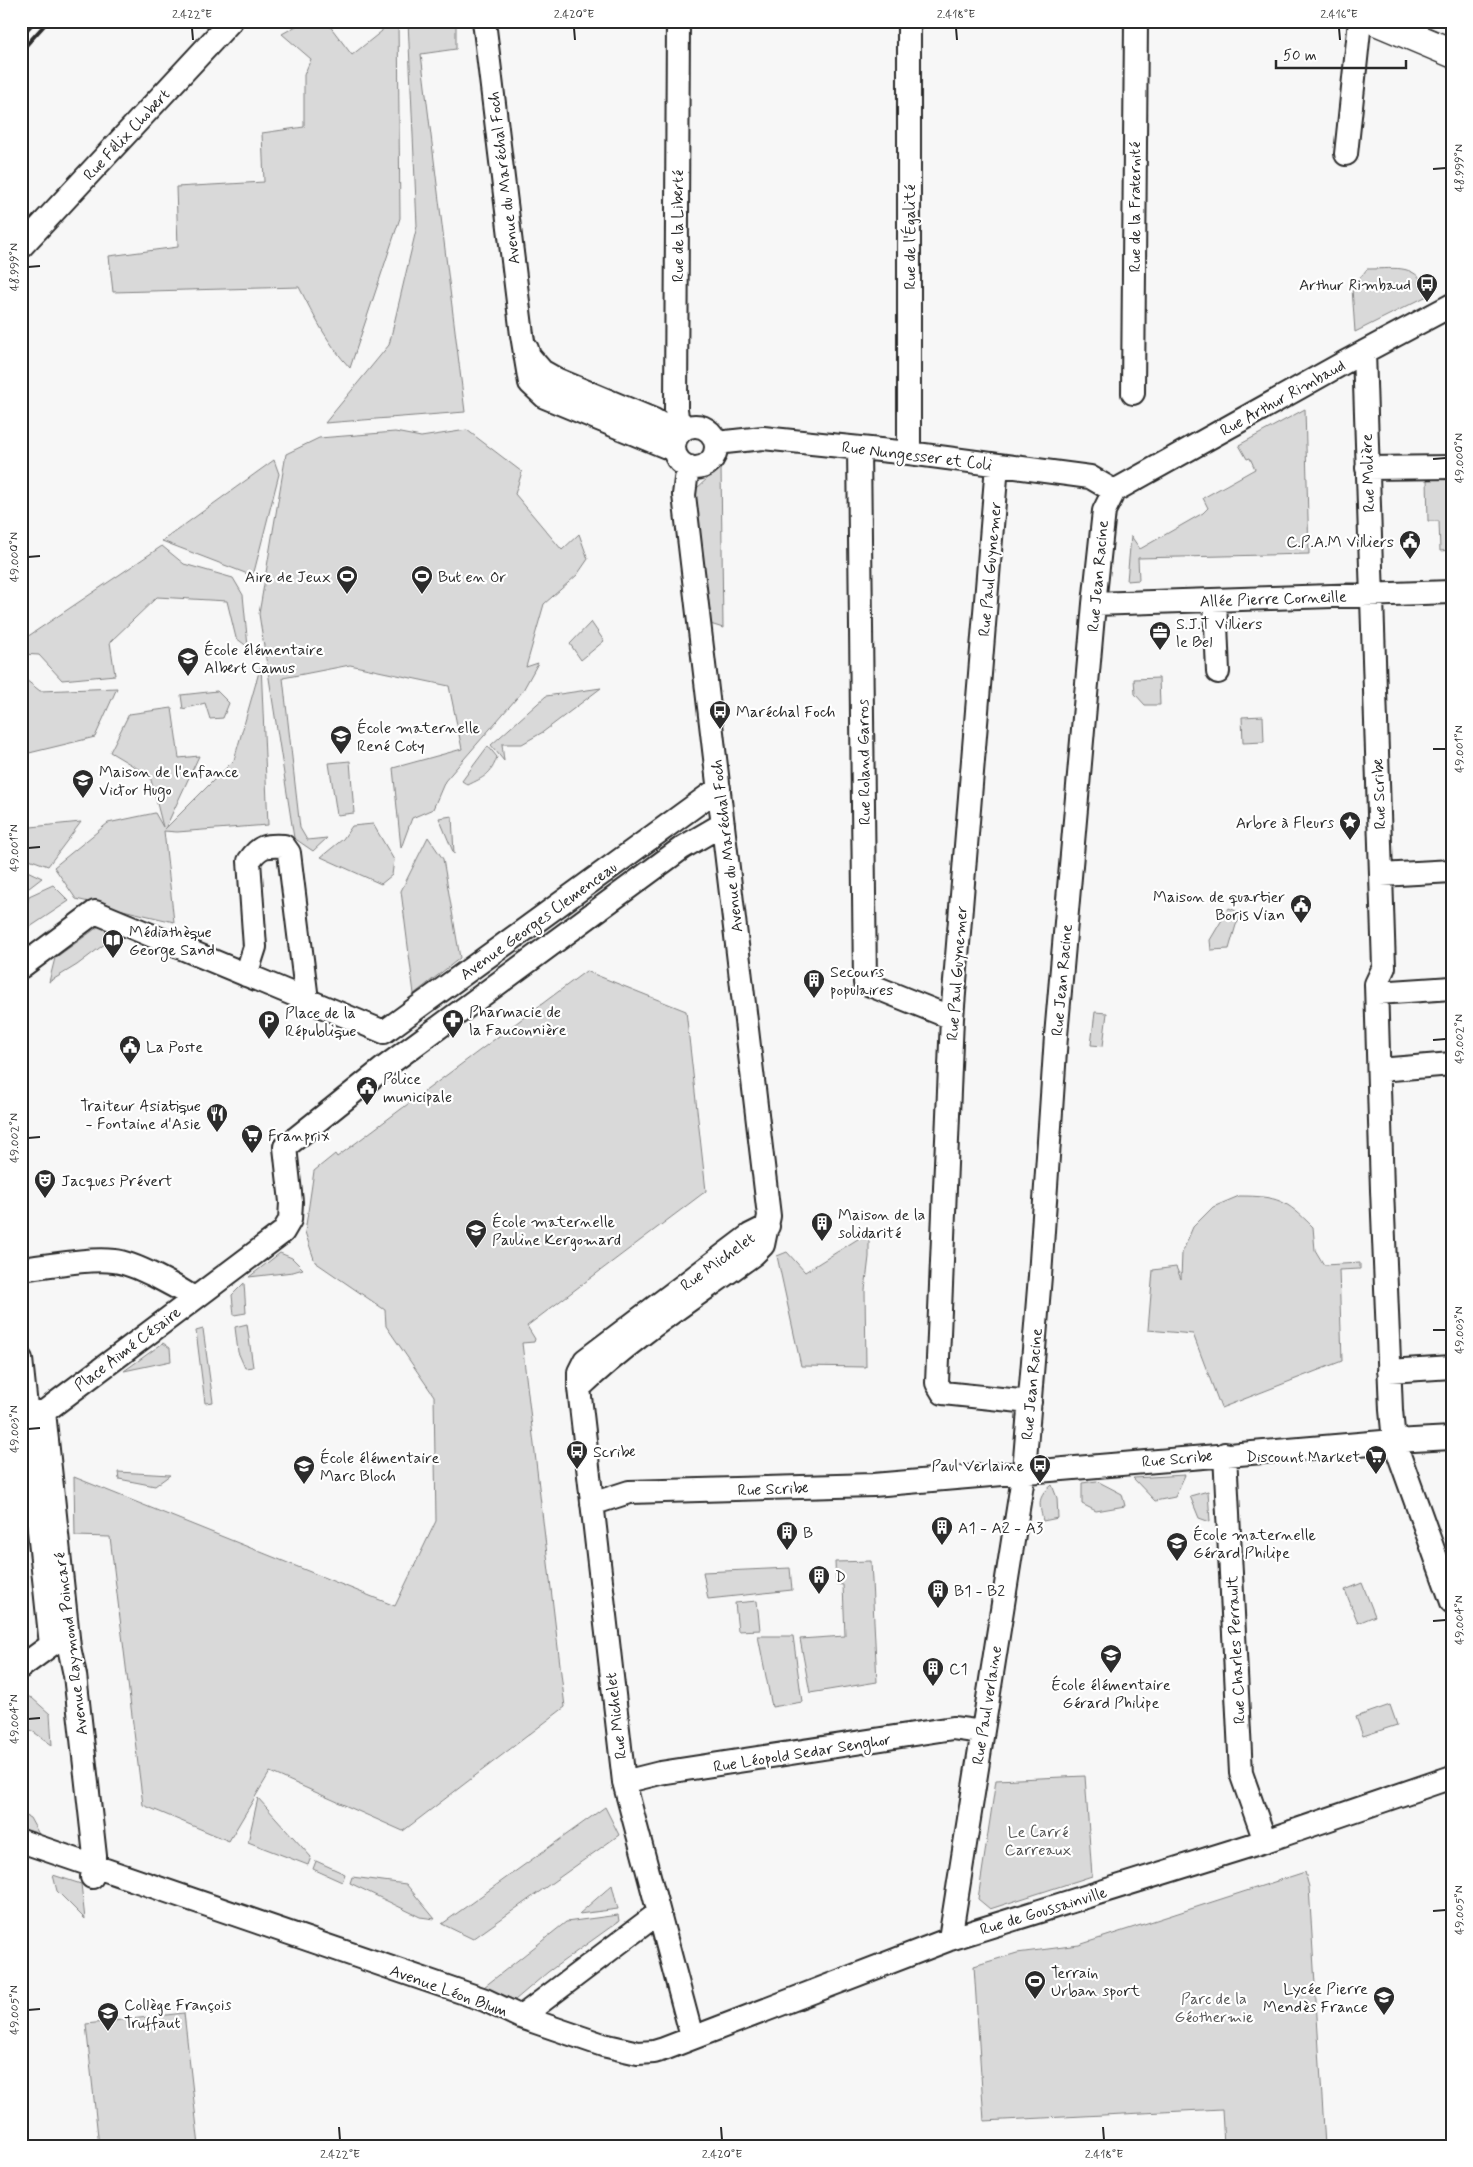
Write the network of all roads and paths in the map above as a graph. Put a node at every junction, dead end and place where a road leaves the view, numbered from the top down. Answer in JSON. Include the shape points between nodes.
{"nodes":[{"id":1,"x":231,"y":21,"type":"edge"},
{"id":2,"x":484,"y":21,"type":"edge"},
{"id":3,"x":678,"y":21,"type":"edge"},
{"id":4,"x":909,"y":21,"type":"edge"},
{"id":5,"x":1136,"y":21,"type":"edge"},
{"id":6,"x":1360,"y":21,"type":"edge"},
{"id":7,"x":1376,"y":21,"type":"edge"},
{"id":8,"x":1452,"y":53,"type":"edge"},
{"id":9,"x":1346,"y":154,"type":"dead end"},
{"id":10,"x":21,"y":247,"type":"edge"},
{"id":11,"x":1452,"y":305,"type":"edge"},
{"id":12,"x":1364,"y":352,"type":"junction"},
{"id":13,"x":1133,"y":393,"type":"dead end"},
{"id":14,"x":678,"y":437,"type":"junction"},
{"id":15,"x":716,"y":443,"type":"junction"},
{"id":16,"x":859,"y":448,"type":"junction"},
{"id":17,"x":909,"y":453,"type":"junction"},
{"id":18,"x":997,"y":465,"type":"junction"},
{"id":19,"x":1452,"y":466,"type":"edge"},
{"id":20,"x":690,"y":467,"type":"junction"},
{"id":21,"x":1367,"y":468,"type":"junction"},
{"id":22,"x":1114,"y":491,"type":"junction"},
{"id":23,"x":1452,"y":592,"type":"edge"},
{"id":24,"x":1372,"y":594,"type":"junction"},
{"id":25,"x":1215,"y":600,"type":"junction"},
{"id":26,"x":1094,"y":604,"type":"junction"},
{"id":27,"x":1218,"y":672,"type":"dead end"},
{"id":28,"x":719,"y":788,"type":"junction"},
{"id":29,"x":723,"y":824,"type":"junction"},
{"id":30,"x":1452,"y":871,"type":"edge"},
{"id":31,"x":1381,"y":874,"type":"junction"},
{"id":32,"x":21,"y":967,"type":"edge"},
{"id":33,"x":246,"y":975,"type":"junction"},
{"id":34,"x":1452,"y":988,"type":"edge"},
{"id":35,"x":1377,"y":993,"type":"junction"},
{"id":36,"x":306,"y":1000,"type":"junction"},
{"id":37,"x":952,"y":1018,"type":"junction"},
{"id":38,"x":384,"y":1032,"type":"junction"},
{"id":39,"x":1452,"y":1064,"type":"edge"},
{"id":40,"x":385,"y":1067,"type":"junction"},
{"id":41,"x":1379,"y":1070,"type":"junction"},
{"id":42,"x":768,"y":1226,"type":"joint"},
{"id":43,"x":21,"y":1269,"type":"edge"},
{"id":44,"x":194,"y":1298,"type":"junction"},
{"id":45,"x":21,"y":1359,"type":"edge"},
{"id":46,"x":1452,"y":1367,"type":"edge"},
{"id":47,"x":1389,"y":1371,"type":"junction"},
{"id":48,"x":1030,"y":1402,"type":"junction"},
{"id":49,"x":36,"y":1412,"type":"junction"},
{"id":50,"x":1452,"y":1438,"type":"edge"},
{"id":51,"x":1394,"y":1441,"type":"junction"},
{"id":52,"x":1225,"y":1454,"type":"junction"},
{"id":53,"x":1024,"y":1471,"type":"junction"},
{"id":54,"x":592,"y":1504,"type":"junction"},
{"id":55,"x":1452,"y":1602,"type":"edge"},
{"id":56,"x":60,"y":1646,"type":"junction"},
{"id":57,"x":21,"y":1668,"type":"edge"},
{"id":58,"x":982,"y":1732,"type":"junction"},
{"id":59,"x":1452,"y":1777,"type":"edge"},
{"id":60,"x":624,"y":1782,"type":"junction"},
{"id":61,"x":21,"y":1841,"type":"edge"},
{"id":62,"x":1265,"y":1841,"type":"junction"},
{"id":63,"x":21,"y":1852,"type":"edge"},
{"id":64,"x":94,"y":1872,"type":"junction"},
{"id":65,"x":657,"y":1914,"type":"junction"},
{"id":66,"x":950,"y":1939,"type":"junction"},
{"id":67,"x":521,"y":2017,"type":"junction"},
{"id":68,"x":692,"y":2037,"type":"junction"},
{"id":69,"x":638,"y":2053,"type":"joint"}],
"edges":[{"from":1,"to":10,"type":"street","name":"Rue Félix Chobert"},
{"from":2,"to":14,"type":"street","name":"Avenue du Maréchal Foch","via":[[522,335],[529,356],[542,371],[558,380],[654,420]]},
{"from":3,"to":14,"type":"street","name":"Rue de la Liberté"},
{"from":4,"to":17,"type":"street","name":"Rue de l'Égalité"},
{"from":5,"to":13,"type":"street","name":"Rue de la Fraternité"},
{"from":6,"to":9,"type":"street"},
{"from":7,"to":8,"type":"main road"},
{"from":11,"to":12,"type":"street","name":"Rue Arthur Rimbaud"},
{"from":12,"to":21,"type":"street","name":"Rue Molière"},
{"from":12,"to":22,"type":"street","name":"Rue Arthur Rimbaud"},
{"from":14,"to":15,"type":"street","via":[[692,426],[700,426],[708,429]]},
{"from":14,"to":20,"type":"street","via":[[677,458]]},
{"from":15,"to":16,"type":"street","name":"Rue Nungesser et Coli","via":[[763,438]]},
{"from":15,"to":20,"type":"street","via":[[716,452],[706,465]]},
{"from":16,"to":17,"type":"street","name":"Rue Nungesser et Coli"},
{"from":16,"to":37,"type":"street","name":"Rue Roland Garros","via":[[865,983]]},
{"from":17,"to":18,"type":"street","name":"Rue Nungesser et Coli"},
{"from":18,"to":22,"type":"street","name":"Rue Nungesser et Coli","via":[[1090,478]]},
{"from":18,"to":37,"type":"street","name":"Rue Paul Guynemer"},
{"from":19,"to":21,"type":"street"},
{"from":20,"to":28,"type":"street","name":"Avenue du Maréchal Foch","via":[[684,495]]},
{"from":21,"to":24,"type":"street","name":"Rue Molière"},
{"from":22,"to":26,"type":"street","name":"Rue Jean Racine","via":[[1104,510]]},
{"from":23,"to":24,"type":"street","name":"Allée Pierre Corneille"},
{"from":24,"to":25,"type":"street","name":"Allée Pierre Corneille"},
{"from":24,"to":31,"type":"street","name":"Rue Scribe"},
{"from":25,"to":26,"type":"street","name":"Allée Pierre Corneille"},
{"from":25,"to":27,"type":"street"},
{"from":26,"to":48,"type":"street","name":"Rue Jean Racine","via":[[1056,1036]]},
{"from":28,"to":29,"type":"street","name":"Avenue du Maréchal Foch"},
{"from":28,"to":38,"type":"street","name":"Avenue Georges Clemenceau"},
{"from":29,"to":40,"type":"street","name":"Avenue Georges Clemenceau","via":[[682,848]]},
{"from":29,"to":42,"type":"street","name":"Avenue du Maréchal Foch","via":[[768,1200]]},
{"from":30,"to":31,"type":"street"},
{"from":31,"to":35,"type":"street","name":"Rue Scribe","via":[[1384,967],[1376,984]]},
{"from":32,"to":33,"type":"street","via":[[95,912]]},
{"from":33,"to":36,"type":"street"},
{"from":33,"to":36,"type":"street","via":[[255,947],[250,861],[256,850],[268,845],[284,846],[289,853]]},
{"from":34,"to":35,"type":"street"},
{"from":35,"to":41,"type":"street","name":"Rue Scribe"},
{"from":36,"to":38,"type":"street"},
{"from":37,"to":48,"type":"street","name":"Rue Paul Guynemer","via":[[937,1383],[943,1393]]},
{"from":38,"to":40,"type":"street"},
{"from":39,"to":41,"type":"street"},
{"from":40,"to":44,"type":"street","name":"Avenue Georges Clemenceau","via":[[285,1147],[291,1202],[290,1220],[283,1232]]},
{"from":41,"to":47,"type":"street","name":"Rue Scribe"},
{"from":42,"to":54,"type":"street","name":"Rue Michelet","via":[[750,1235],[585,1360],[579,1372],[578,1388]]},
{"from":43,"to":44,"type":"street","name":"Place Aimé Césaire","via":[[122,1262]]},
{"from":44,"to":49,"type":"street","name":"Place Aimé Césaire"},
{"from":45,"to":49,"type":"street"},
{"from":46,"to":47,"type":"street"},
{"from":47,"to":51,"type":"street","name":"Rue Scribe"},
{"from":48,"to":53,"type":"street","name":"Rue Jean Racine"},
{"from":49,"to":56,"type":"street","name":"Avenue Raymond Poincaré"},
{"from":50,"to":51,"type":"street"},
{"from":51,"to":52,"type":"street","name":"Rue Scribe"},
{"from":51,"to":55,"type":"street"},
{"from":52,"to":53,"type":"street","name":"Rue Scribe"},
{"from":52,"to":62,"type":"street","name":"Rue Charles Perrault","via":[[1241,1773]]},
{"from":53,"to":54,"type":"street","name":"Rue Scribe","via":[[873,1485],[629,1492]]},
{"from":53,"to":58,"type":"street","name":"Rue Paul verlaine"},
{"from":54,"to":60,"type":"street","name":"Rue Michelet"},
{"from":56,"to":57,"type":"street"},
{"from":56,"to":64,"type":"street","name":"Avenue Raymond Poincaré","via":[[74,1675]]},
{"from":58,"to":60,"type":"street","name":"Rue Léopold Sedar Senghor","via":[[953,1728],[660,1773]]},
{"from":58,"to":66,"type":"street","name":"Rue Paul verlaine"},
{"from":59,"to":62,"type":"street","name":"Rue de Goussainville"},
{"from":60,"to":65,"type":"street","name":"Rue Michelet"},
{"from":61,"to":64,"type":"street","name":"Avenue Léon Blum"},
{"from":62,"to":66,"type":"street","name":"Rue de Goussainville"},
{"from":63,"to":64,"type":"street","name":"Avenue Léon Blum"},
{"from":64,"to":67,"type":"street","name":"Avenue Léon Blum","via":[[482,2011]]},
{"from":65,"to":67,"type":"street"},
{"from":65,"to":68,"type":"street","name":"Rue Michelet"},
{"from":66,"to":68,"type":"street","name":"Rue de Goussainville"},
{"from":67,"to":69,"type":"street","name":"Avenue Léon Blum","via":[[603,2045]]},
{"from":68,"to":69,"type":"street","name":"Rue de Goussainville","via":[[654,2052]]}]}
